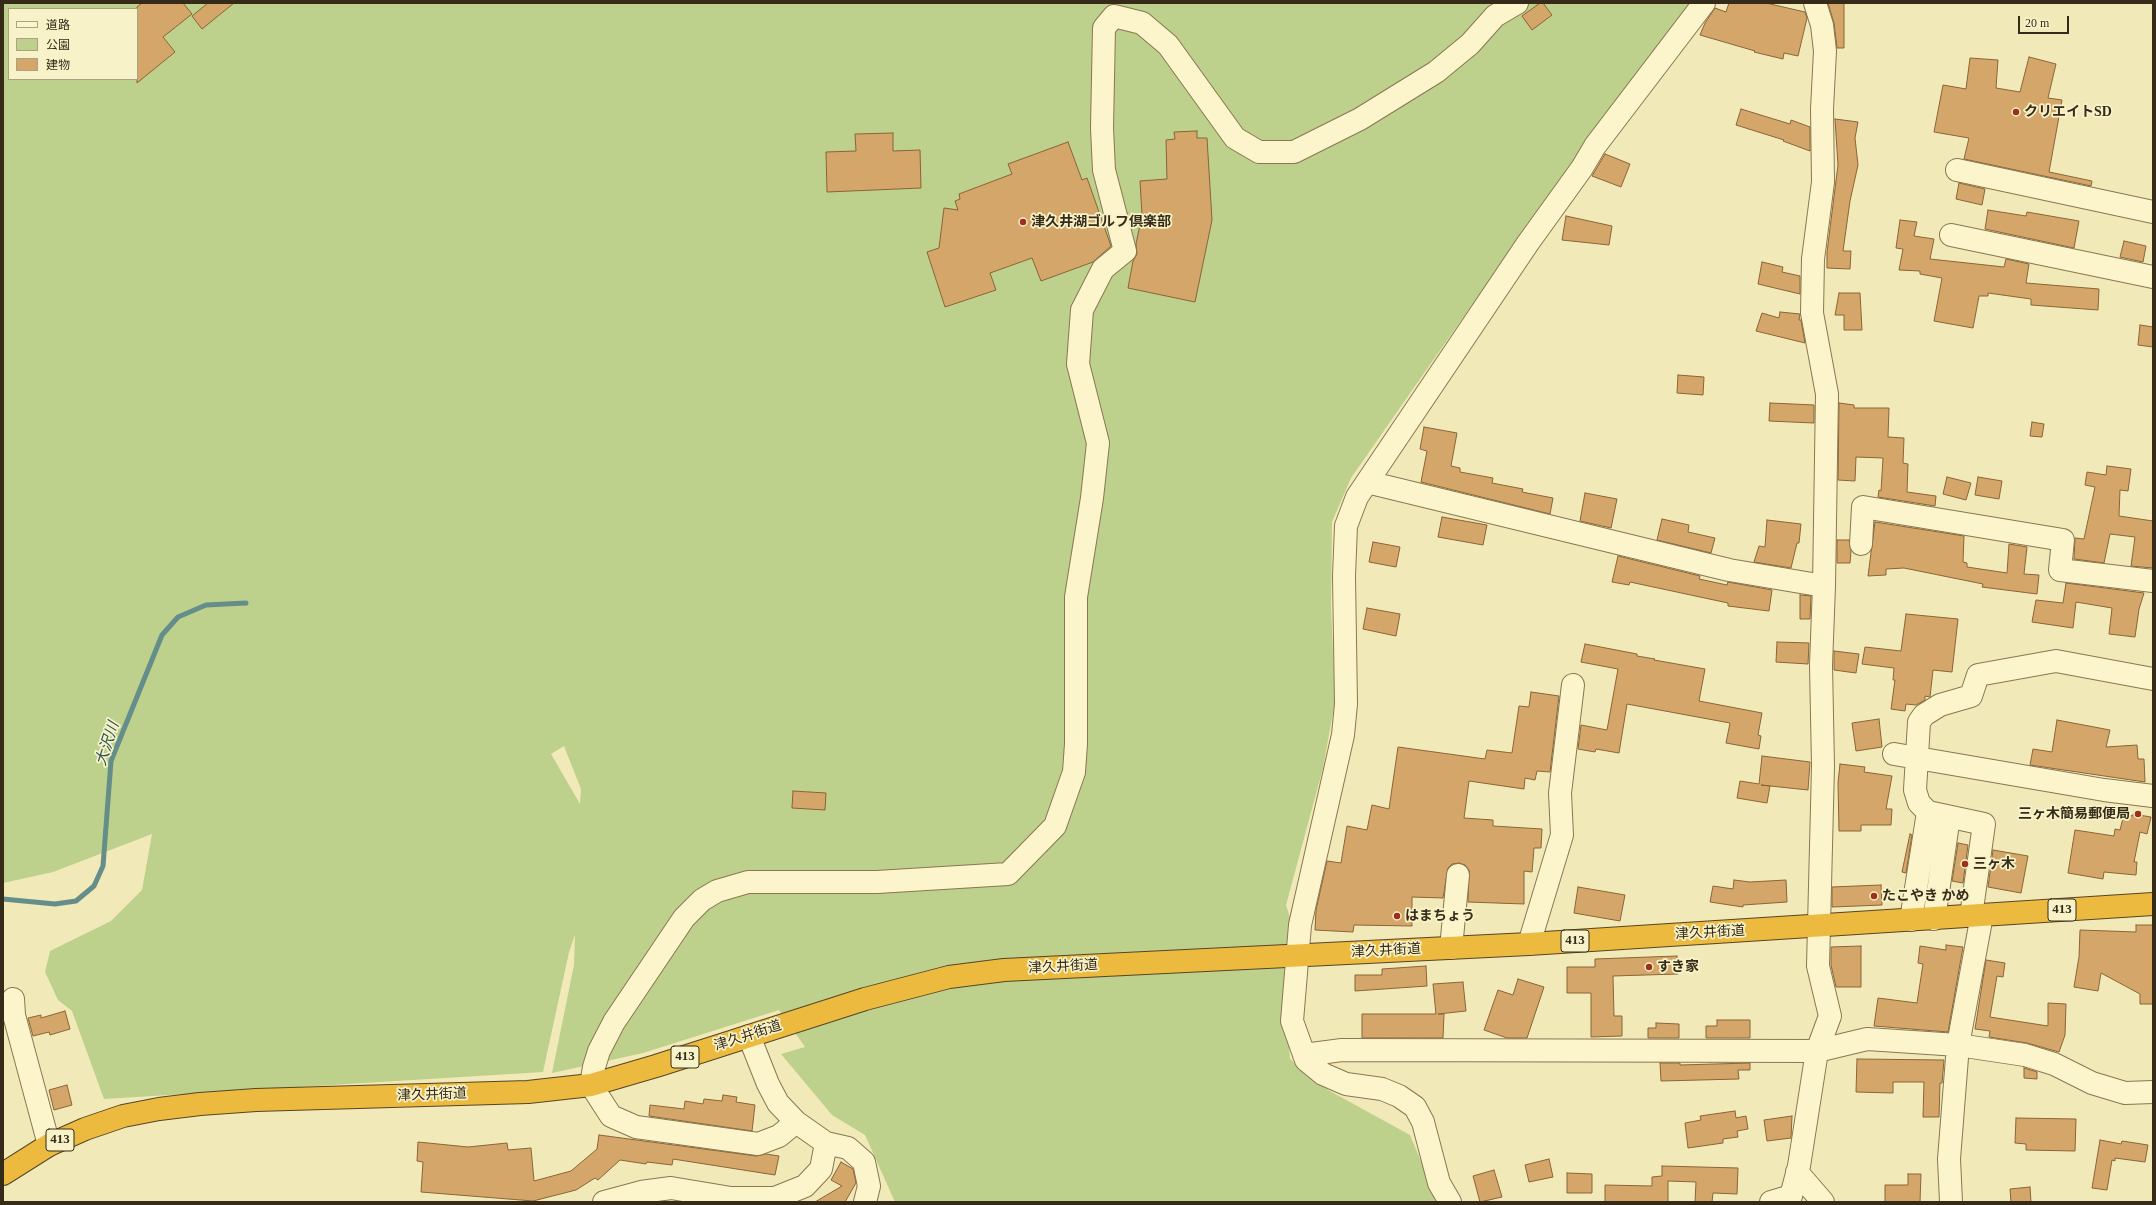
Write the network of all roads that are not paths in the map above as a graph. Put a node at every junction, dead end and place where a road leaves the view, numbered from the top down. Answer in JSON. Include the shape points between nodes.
{"nodes":[{"id":1,"x":1704,"y":3,"type":"edge"},
{"id":2,"x":1815,"y":3,"type":"edge"},
{"id":3,"x":1510,"y":4,"type":"edge"},
{"id":4,"x":1958,"y":170,"type":"dead end"},
{"id":5,"x":2153,"y":212,"type":"edge"},
{"id":6,"x":1951,"y":235,"type":"dead end"},
{"id":7,"x":2153,"y":277,"type":"edge"},
{"id":8,"x":1367,"y":482,"type":"junction"},
{"id":9,"x":1861,"y":544,"type":"dead end"},
{"id":10,"x":2153,"y":581,"type":"edge"},
{"id":11,"x":1824,"y":586,"type":"junction"},
{"id":12,"x":2153,"y":679,"type":"edge"},
{"id":13,"x":1573,"y":685,"type":"dead end"},
{"id":14,"x":1894,"y":754,"type":"dead end"},
{"id":15,"x":1917,"y":758,"type":"junction"},
{"id":16,"x":2153,"y":796,"type":"edge"},
{"id":17,"x":1928,"y":812,"type":"junction"},
{"id":18,"x":1949,"y":817,"type":"junction"},
{"id":19,"x":1458,"y":875,"type":"dead end"},
{"id":20,"x":2153,"y":904,"type":"edge"},
{"id":21,"x":1976,"y":916,"type":"junction"},
{"id":22,"x":1934,"y":919,"type":"junction"},
{"id":23,"x":1911,"y":920,"type":"junction"},
{"id":24,"x":1818,"y":927,"type":"junction"},
{"id":25,"x":1529,"y":944,"type":"junction"},
{"id":26,"x":1451,"y":948,"type":"junction"},
{"id":27,"x":1297,"y":956,"type":"junction"},
{"id":28,"x":13,"y":998,"type":"dead end"},
{"id":29,"x":749,"y":1036,"type":"junction"},
{"id":30,"x":1958,"y":1045,"type":"junction"},
{"id":31,"x":1817,"y":1050,"type":"junction"},
{"id":32,"x":1304,"y":1055,"type":"junction"},
{"id":33,"x":591,"y":1084,"type":"junction"},
{"id":34,"x":2153,"y":1092,"type":"edge"},
{"id":35,"x":796,"y":1122,"type":"junction"},
{"id":36,"x":826,"y":1142,"type":"junction"},
{"id":37,"x":50,"y":1145,"type":"junction"},
{"id":38,"x":1797,"y":1172,"type":"junction"},
{"id":39,"x":3,"y":1174,"type":"edge"},
{"id":40,"x":1795,"y":1199,"type":"edge"},
{"id":41,"x":728,"y":1200,"type":"edge"},
{"id":42,"x":604,"y":1202,"type":"edge"},
{"id":43,"x":865,"y":1202,"type":"edge"},
{"id":44,"x":1450,"y":1202,"type":"edge"},
{"id":45,"x":1771,"y":1202,"type":"edge"},
{"id":46,"x":1823,"y":1202,"type":"edge"},
{"id":47,"x":1951,"y":1202,"type":"edge"}],
"edges":[{"from":1,"to":8,"type":"street","via":[[1595,146]]},
{"from":2,"to":11,"type":"street","via":[[1822,25],[1825,51],[1822,109],[1823,182],[1813,259],[1812,313],[1827,394]]},
{"from":3,"to":33,"type":"street","via":[[1495,16],[1470,44],[1436,72],[1360,119],[1294,152],[1259,152],[1235,138],[1168,45],[1142,23],[1114,16],[1104,28],[1102,128],[1104,170],[1125,251],[1103,269],[1082,310],[1078,364],[1098,443],[1076,598],[1074,772],[1055,826],[1008,874],[877,882],[748,882],[717,891],[702,900],[684,918],[614,1022],[599,1051]]},
{"from":4,"to":5,"type":"street"},
{"from":6,"to":7,"type":"street"},
{"from":8,"to":11,"type":"street","via":[[1729,570]]},
{"from":8,"to":27,"type":"street","via":[[1357,497],[1346,526],[1346,704],[1343,735],[1300,925]]},
{"from":9,"to":10,"type":"street","via":[[1863,507],[2063,540],[2060,570]]},
{"from":11,"to":24,"type":"street","via":[[1821,665],[1823,766]]},
{"from":12,"to":15,"type":"street","via":[[2056,662],[1978,676],[1971,696],[1940,705],[1924,715],[1919,722]]},
{"from":13,"to":25,"type":"street","via":[[1560,793],[1562,835]]},
{"from":14,"to":15,"type":"street"},
{"from":15,"to":16,"type":"street"},
{"from":15,"to":17,"type":"street","via":[[1915,790],[1922,808]]},
{"from":17,"to":18,"type":"street"},
{"from":17,"to":23,"type":"street"},
{"from":18,"to":21,"type":"street","via":[[1984,824]]},
{"from":18,"to":22,"type":"street"},
{"from":19,"to":26,"type":"street"},
{"from":20,"to":21,"type":"highway","name":"津久井街道","number":"413"},
{"from":21,"to":22,"type":"highway","name":"津久井街道","number":"413"},
{"from":21,"to":30,"type":"street"},
{"from":22,"to":23,"type":"highway","name":"津久井街道","number":"413"},
{"from":23,"to":24,"type":"highway","name":"津久井街道","number":"413"},
{"from":24,"to":25,"type":"highway","name":"津久井街道","number":"413"},
{"from":24,"to":31,"type":"street","via":[[1818,966],[1830,1016]]},
{"from":25,"to":26,"type":"highway","name":"津久井街道","number":"413"},
{"from":26,"to":27,"type":"highway","name":"津久井街道","number":"413"},
{"from":27,"to":29,"type":"highway","name":"津久井街道","number":"413","via":[[1004,970],[949,977],[904,987]]},
{"from":27,"to":32,"type":"street","via":[[1292,1021]]},
{"from":28,"to":37,"type":"street","via":[[14,1015]]},
{"from":29,"to":33,"type":"highway","name":"津久井街道","number":"413"},
{"from":29,"to":35,"type":"street","via":[[778,1103]]},
{"from":30,"to":31,"type":"street","via":[[1867,1039]]},
{"from":30,"to":34,"type":"street","via":[[2025,1055],[2054,1064],[2092,1083],[2125,1093]]},
{"from":30,"to":47,"type":"street","via":[[1949,1159]]},
{"from":31,"to":32,"type":"street","via":[[1342,1050]]},
{"from":31,"to":38,"type":"street"},
{"from":32,"to":44,"type":"street","via":[[1306,1060],[1323,1074],[1346,1084],[1382,1089],[1415,1107],[1423,1122],[1439,1183]]},
{"from":33,"to":35,"type":"street","via":[[611,1116],[636,1127],[758,1144],[779,1136]]},
{"from":33,"to":37,"type":"highway","name":"津久井街道","number":"413","via":[[528,1092],[200,1104],[123,1116]]},
{"from":35,"to":36,"type":"street"},
{"from":36,"to":41,"type":"street","via":[[821,1168],[805,1186],[776,1198]]},
{"from":36,"to":43,"type":"street","via":[[848,1148],[864,1162],[869,1186]]},
{"from":37,"to":39,"type":"highway","name":"津久井街道","number":"413"},
{"from":38,"to":40,"type":"street"},
{"from":38,"to":46,"type":"street"},
{"from":40,"to":45,"type":"street"},
{"from":41,"to":42,"type":"street","via":[[671,1188],[641,1192]]}]}
